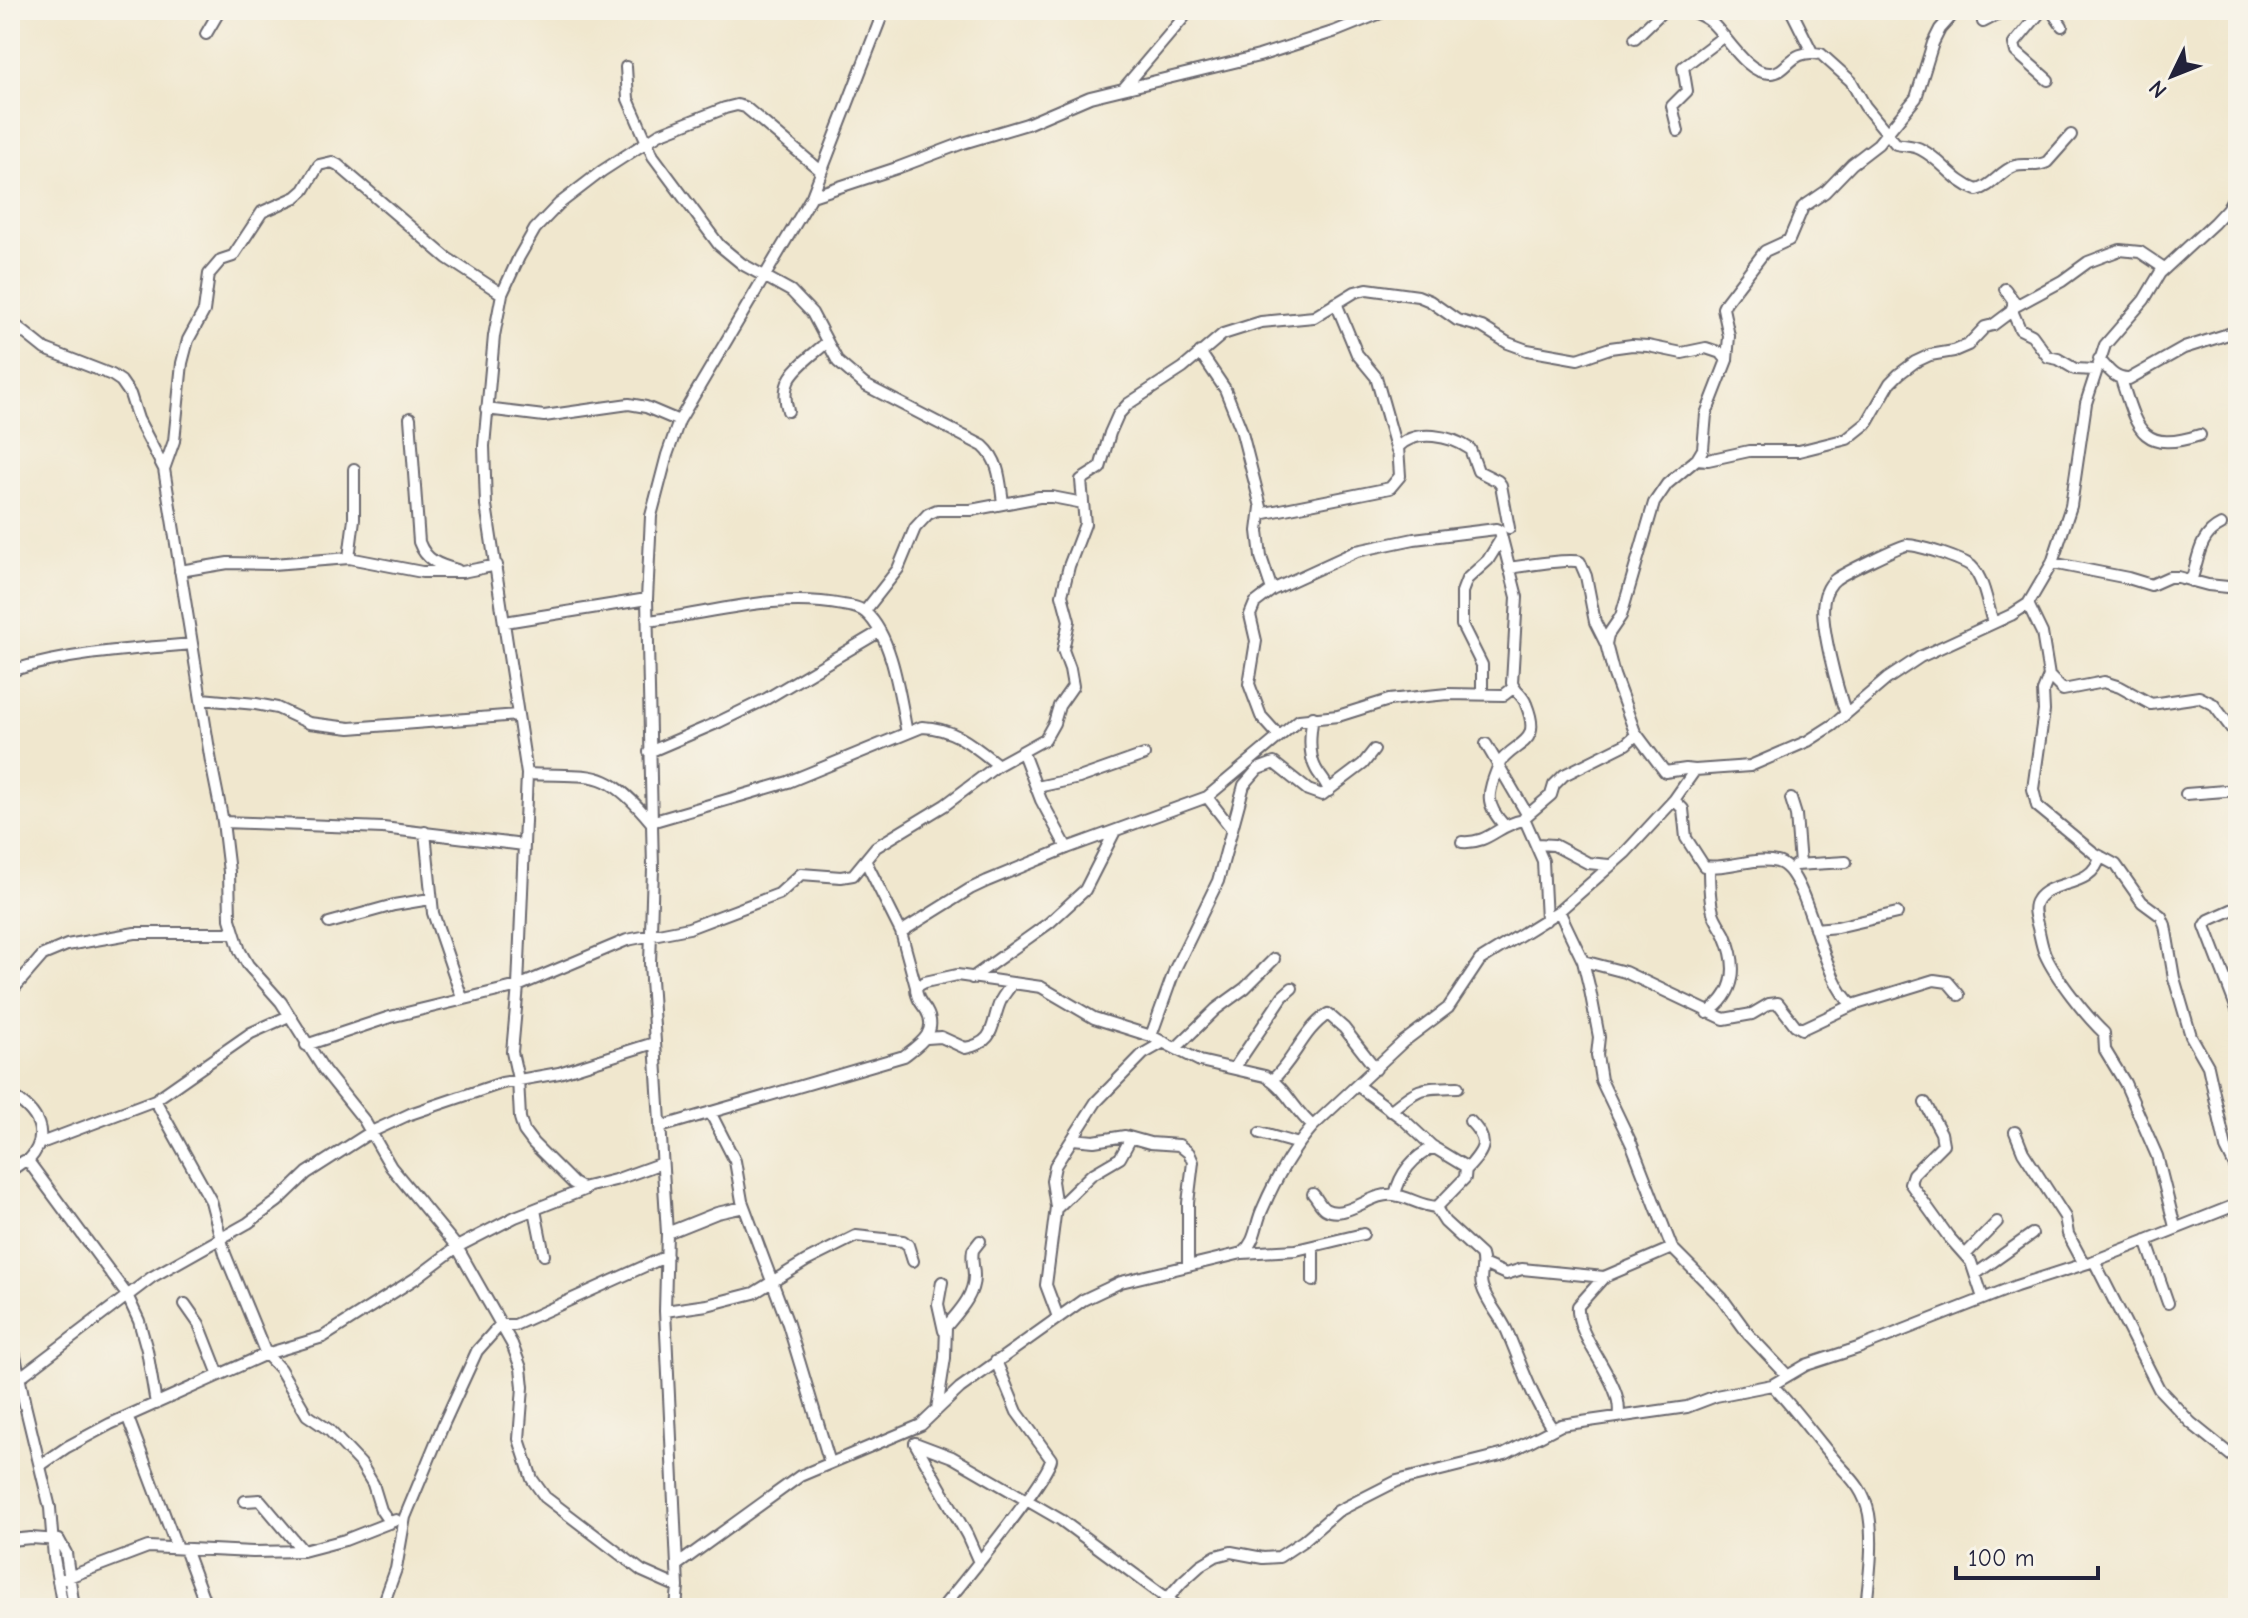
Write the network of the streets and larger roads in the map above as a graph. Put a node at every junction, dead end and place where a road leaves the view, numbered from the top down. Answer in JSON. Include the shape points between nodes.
{"nodes":[{"id":1,"x":220,"y":10,"type":"edge"},
{"id":2,"x":884,"y":10,"type":"edge"},
{"id":3,"x":1190,"y":10,"type":"edge"},
{"id":4,"x":1388,"y":10,"type":"edge"},
{"id":5,"x":1664,"y":10,"type":"edge"},
{"id":6,"x":1689,"y":10,"type":"edge"},
{"id":7,"x":1791,"y":10,"type":"edge"},
{"id":8,"x":1957,"y":10,"type":"edge"},
{"id":9,"x":2006,"y":10,"type":"edge"},
{"id":10,"x":2042,"y":10,"type":"edge"},
{"id":11,"x":2051,"y":10,"type":"edge"},
{"id":12,"x":1983,"y":22,"type":"dead end"},
{"id":13,"x":2062,"y":26,"type":"dead end"},
{"id":14,"x":206,"y":34,"type":"dead end"},
{"id":15,"x":1724,"y":36,"type":"junction"},
{"id":16,"x":1635,"y":38,"type":"dead end"},
{"id":17,"x":1812,"y":52,"type":"junction"},
{"id":18,"x":626,"y":67,"type":"dead end"},
{"id":19,"x":2048,"y":80,"type":"dead end"},
{"id":20,"x":1123,"y":89,"type":"junction"},
{"id":21,"x":1678,"y":131,"type":"dead end"},
{"id":22,"x":1887,"y":133,"type":"junction"},
{"id":23,"x":2071,"y":135,"type":"dead end"},
{"id":24,"x":646,"y":142,"type":"junction"},
{"id":25,"x":821,"y":171,"type":"junction"},
{"id":26,"x":2238,"y":190,"type":"edge"},
{"id":27,"x":812,"y":196,"type":"junction"},
{"id":28,"x":2227,"y":209,"type":"junction"},
{"id":29,"x":2238,"y":220,"type":"edge"},
{"id":30,"x":2164,"y":268,"type":"junction"},
{"id":31,"x":766,"y":276,"type":"junction"},
{"id":32,"x":2005,"y":289,"type":"dead end"},
{"id":33,"x":502,"y":294,"type":"junction"},
{"id":34,"x":1336,"y":303,"type":"junction"},
{"id":35,"x":2012,"y":309,"type":"junction"},
{"id":36,"x":10,"y":321,"type":"edge"},
{"id":37,"x":2238,"y":331,"type":"edge"},
{"id":38,"x":827,"y":342,"type":"junction"},
{"id":39,"x":1200,"y":352,"type":"junction"},
{"id":40,"x":1727,"y":360,"type":"junction"},
{"id":41,"x":2097,"y":365,"type":"junction"},
{"id":42,"x":2121,"y":379,"type":"junction"},
{"id":43,"x":486,"y":409,"type":"junction"},
{"id":44,"x":788,"y":411,"type":"dead end"},
{"id":45,"x":410,"y":418,"type":"dead end"},
{"id":46,"x":679,"y":421,"type":"junction"},
{"id":47,"x":2200,"y":435,"type":"dead end"},
{"id":48,"x":1397,"y":453,"type":"junction"},
{"id":49,"x":1697,"y":459,"type":"junction"},
{"id":50,"x":164,"y":469,"type":"junction"},
{"id":51,"x":354,"y":469,"type":"dead end"},
{"id":52,"x":1003,"y":503,"type":"junction"},
{"id":53,"x":1083,"y":503,"type":"junction"},
{"id":54,"x":1260,"y":514,"type":"junction"},
{"id":55,"x":2221,"y":525,"type":"dead end"},
{"id":56,"x":1509,"y":528,"type":"dead end"},
{"id":57,"x":1502,"y":538,"type":"junction"},
{"id":58,"x":349,"y":558,"type":"junction"},
{"id":59,"x":2052,"y":563,"type":"junction"},
{"id":60,"x":497,"y":565,"type":"junction"},
{"id":61,"x":1509,"y":568,"type":"junction"},
{"id":62,"x":180,"y":571,"type":"junction"},
{"id":63,"x":462,"y":572,"type":"junction"},
{"id":64,"x":2238,"y":580,"type":"edge"},
{"id":65,"x":2191,"y":581,"type":"junction"},
{"id":66,"x":2226,"y":585,"type":"junction"},
{"id":67,"x":2238,"y":588,"type":"edge"},
{"id":68,"x":1272,"y":590,"type":"junction"},
{"id":69,"x":647,"y":599,"type":"junction"},
{"id":70,"x":2028,"y":604,"type":"junction"},
{"id":71,"x":865,"y":611,"type":"junction"},
{"id":72,"x":648,"y":621,"type":"junction"},
{"id":73,"x":505,"y":622,"type":"junction"},
{"id":74,"x":1993,"y":623,"type":"junction"},
{"id":75,"x":879,"y":632,"type":"junction"},
{"id":76,"x":192,"y":644,"type":"junction"},
{"id":77,"x":1606,"y":644,"type":"junction"},
{"id":78,"x":10,"y":671,"type":"edge"},
{"id":79,"x":2049,"y":676,"type":"junction"},
{"id":80,"x":1513,"y":688,"type":"junction"},
{"id":81,"x":1482,"y":694,"type":"junction"},
{"id":82,"x":201,"y":699,"type":"junction"},
{"id":83,"x":1846,"y":714,"type":"junction"},
{"id":84,"x":518,"y":715,"type":"junction"},
{"id":85,"x":1313,"y":717,"type":"junction"},
{"id":86,"x":1635,"y":732,"type":"junction"},
{"id":87,"x":907,"y":733,"type":"junction"},
{"id":88,"x":1279,"y":736,"type":"junction"},
{"id":89,"x":2238,"y":737,"type":"edge"},
{"id":90,"x":1486,"y":744,"type":"dead end"},
{"id":91,"x":1374,"y":750,"type":"dead end"},
{"id":92,"x":649,"y":752,"type":"junction"},
{"id":93,"x":1023,"y":753,"type":"junction"},
{"id":94,"x":1144,"y":755,"type":"dead end"},
{"id":95,"x":998,"y":765,"type":"junction"},
{"id":96,"x":1498,"y":766,"type":"junction"},
{"id":97,"x":1695,"y":770,"type":"junction"},
{"id":98,"x":527,"y":774,"type":"junction"},
{"id":99,"x":1037,"y":787,"type":"junction"},
{"id":100,"x":2238,"y":790,"type":"edge"},
{"id":101,"x":1329,"y":791,"type":"junction"},
{"id":102,"x":2186,"y":794,"type":"dead end"},
{"id":103,"x":1207,"y":797,"type":"junction"},
{"id":104,"x":1791,"y":799,"type":"dead end"},
{"id":105,"x":1674,"y":800,"type":"junction"},
{"id":106,"x":1526,"y":817,"type":"junction"},
{"id":107,"x":223,"y":822,"type":"junction"},
{"id":108,"x":651,"y":822,"type":"junction"},
{"id":109,"x":1504,"y":825,"type":"junction"},
{"id":110,"x":1231,"y":828,"type":"junction"},
{"id":111,"x":1115,"y":831,"type":"junction"},
{"id":112,"x":425,"y":832,"type":"junction"},
{"id":113,"x":1462,"y":842,"type":"dead end"},
{"id":114,"x":1537,"y":844,"type":"junction"},
{"id":115,"x":524,"y":845,"type":"junction"},
{"id":116,"x":1067,"y":848,"type":"junction"},
{"id":117,"x":2100,"y":856,"type":"junction"},
{"id":118,"x":866,"y":862,"type":"junction"},
{"id":119,"x":1846,"y":862,"type":"dead end"},
{"id":120,"x":1609,"y":865,"type":"junction"},
{"id":121,"x":1794,"y":865,"type":"junction"},
{"id":122,"x":1709,"y":867,"type":"junction"},
{"id":123,"x":430,"y":899,"type":"junction"},
{"id":124,"x":2238,"y":907,"type":"edge"},
{"id":125,"x":1559,"y":911,"type":"junction"},
{"id":126,"x":1897,"y":913,"type":"dead end"},
{"id":127,"x":1546,"y":920,"type":"junction"},
{"id":128,"x":329,"y":923,"type":"dead end"},
{"id":129,"x":1815,"y":929,"type":"junction"},
{"id":130,"x":901,"y":932,"type":"junction"},
{"id":131,"x":233,"y":933,"type":"junction"},
{"id":132,"x":651,"y":935,"type":"junction"},
{"id":133,"x":1274,"y":959,"type":"dead end"},
{"id":134,"x":1583,"y":961,"type":"junction"},
{"id":135,"x":972,"y":978,"type":"junction"},
{"id":136,"x":1012,"y":983,"type":"junction"},
{"id":137,"x":518,"y":986,"type":"junction"},
{"id":138,"x":916,"y":987,"type":"junction"},
{"id":139,"x":1292,"y":988,"type":"dead end"},
{"id":140,"x":10,"y":993,"type":"edge"},
{"id":141,"x":1959,"y":995,"type":"dead end"},
{"id":142,"x":462,"y":998,"type":"junction"},
{"id":143,"x":1853,"y":1005,"type":"junction"},
{"id":144,"x":2238,"y":1012,"type":"edge"},
{"id":145,"x":1707,"y":1013,"type":"junction"},
{"id":146,"x":289,"y":1016,"type":"junction"},
{"id":147,"x":1151,"y":1036,"type":"junction"},
{"id":148,"x":927,"y":1038,"type":"junction"},
{"id":149,"x":1164,"y":1042,"type":"junction"},
{"id":150,"x":654,"y":1043,"type":"junction"},
{"id":151,"x":306,"y":1045,"type":"junction"},
{"id":152,"x":1176,"y":1048,"type":"junction"},
{"id":153,"x":1235,"y":1067,"type":"junction"},
{"id":154,"x":1376,"y":1069,"type":"junction"},
{"id":155,"x":518,"y":1079,"type":"junction"},
{"id":156,"x":1272,"y":1080,"type":"junction"},
{"id":157,"x":1358,"y":1086,"type":"junction"},
{"id":158,"x":1458,"y":1087,"type":"dead end"},
{"id":159,"x":10,"y":1095,"type":"edge"},
{"id":160,"x":155,"y":1100,"type":"junction"},
{"id":161,"x":1925,"y":1103,"type":"dead end"},
{"id":162,"x":1390,"y":1111,"type":"junction"},
{"id":163,"x":710,"y":1112,"type":"junction"},
{"id":164,"x":1470,"y":1121,"type":"dead end"},
{"id":165,"x":1313,"y":1126,"type":"junction"},
{"id":166,"x":660,"y":1127,"type":"junction"},
{"id":167,"x":371,"y":1132,"type":"junction"},
{"id":168,"x":2015,"y":1132,"type":"dead end"},
{"id":169,"x":1260,"y":1133,"type":"dead end"},
{"id":170,"x":1131,"y":1138,"type":"junction"},
{"id":171,"x":1073,"y":1139,"type":"junction"},
{"id":172,"x":41,"y":1143,"type":"junction"},
{"id":173,"x":1299,"y":1144,"type":"junction"},
{"id":174,"x":1434,"y":1147,"type":"junction"},
{"id":175,"x":28,"y":1161,"type":"junction"},
{"id":176,"x":662,"y":1163,"type":"junction"},
{"id":177,"x":1467,"y":1169,"type":"junction"},
{"id":178,"x":10,"y":1171,"type":"edge"},
{"id":179,"x":2238,"y":1172,"type":"edge"},
{"id":180,"x":588,"y":1188,"type":"junction"},
{"id":181,"x":1313,"y":1194,"type":"dead end"},
{"id":182,"x":1395,"y":1195,"type":"junction"},
{"id":183,"x":2238,"y":1204,"type":"edge"},
{"id":184,"x":744,"y":1207,"type":"junction"},
{"id":185,"x":1437,"y":1207,"type":"junction"},
{"id":186,"x":1056,"y":1209,"type":"junction"},
{"id":187,"x":535,"y":1210,"type":"junction"},
{"id":188,"x":1997,"y":1222,"type":"dead end"},
{"id":189,"x":2175,"y":1227,"type":"junction"},
{"id":190,"x":667,"y":1233,"type":"junction"},
{"id":191,"x":1363,"y":1234,"type":"dead end"},
{"id":192,"x":2032,"y":1234,"type":"dead end"},
{"id":193,"x":221,"y":1239,"type":"junction"},
{"id":194,"x":2146,"y":1240,"type":"junction"},
{"id":195,"x":980,"y":1241,"type":"dead end"},
{"id":196,"x":457,"y":1247,"type":"junction"},
{"id":197,"x":1313,"y":1247,"type":"junction"},
{"id":198,"x":1672,"y":1248,"type":"junction"},
{"id":199,"x":1242,"y":1253,"type":"junction"},
{"id":200,"x":544,"y":1255,"type":"dead end"},
{"id":201,"x":1965,"y":1255,"type":"junction"},
{"id":202,"x":667,"y":1256,"type":"junction"},
{"id":203,"x":913,"y":1261,"type":"dead end"},
{"id":204,"x":2089,"y":1262,"type":"junction"},
{"id":205,"x":1483,"y":1264,"type":"junction"},
{"id":206,"x":1188,"y":1265,"type":"junction"},
{"id":207,"x":1977,"y":1273,"type":"junction"},
{"id":208,"x":1604,"y":1277,"type":"junction"},
{"id":209,"x":1313,"y":1281,"type":"dead end"},
{"id":210,"x":772,"y":1282,"type":"junction"},
{"id":211,"x":942,"y":1282,"type":"dead end"},
{"id":212,"x":127,"y":1295,"type":"junction"},
{"id":213,"x":1983,"y":1298,"type":"junction"},
{"id":214,"x":2168,"y":1303,"type":"dead end"},
{"id":215,"x":185,"y":1304,"type":"dead end"},
{"id":216,"x":665,"y":1311,"type":"junction"},
{"id":217,"x":1058,"y":1317,"type":"junction"},
{"id":218,"x":500,"y":1325,"type":"junction"},
{"id":219,"x":10,"y":1332,"type":"edge"},
{"id":220,"x":944,"y":1333,"type":"junction"},
{"id":221,"x":266,"y":1354,"type":"junction"},
{"id":222,"x":996,"y":1361,"type":"junction"},
{"id":223,"x":1786,"y":1374,"type":"junction"},
{"id":224,"x":219,"y":1375,"type":"junction"},
{"id":225,"x":19,"y":1378,"type":"junction"},
{"id":226,"x":1772,"y":1385,"type":"junction"},
{"id":227,"x":156,"y":1404,"type":"junction"},
{"id":228,"x":937,"y":1409,"type":"junction"},
{"id":229,"x":1618,"y":1417,"type":"junction"},
{"id":230,"x":128,"y":1418,"type":"junction"},
{"id":231,"x":1552,"y":1428,"type":"junction"},
{"id":232,"x":907,"y":1433,"type":"junction"},
{"id":233,"x":915,"y":1443,"type":"junction"},
{"id":234,"x":2238,"y":1461,"type":"edge"},
{"id":235,"x":830,"y":1463,"type":"junction"},
{"id":236,"x":41,"y":1465,"type":"junction"},
{"id":237,"x":1027,"y":1500,"type":"junction"},
{"id":238,"x":245,"y":1501,"type":"dead end"},
{"id":239,"x":405,"y":1517,"type":"junction"},
{"id":240,"x":390,"y":1523,"type":"junction"},
{"id":241,"x":52,"y":1538,"type":"junction"},
{"id":242,"x":10,"y":1540,"type":"edge"},
{"id":243,"x":181,"y":1548,"type":"junction"},
{"id":244,"x":303,"y":1551,"type":"junction"},
{"id":245,"x":978,"y":1560,"type":"junction"},
{"id":246,"x":677,"y":1565,"type":"junction"},
{"id":247,"x":70,"y":1576,"type":"junction"},
{"id":248,"x":58,"y":1581,"type":"junction"},
{"id":249,"x":678,"y":1587,"type":"junction"},
{"id":250,"x":1167,"y":1597,"type":"junction"},
{"id":251,"x":63,"y":1608,"type":"edge"},
{"id":252,"x":74,"y":1608,"type":"edge"},
{"id":253,"x":207,"y":1608,"type":"edge"},
{"id":254,"x":382,"y":1608,"type":"edge"},
{"id":255,"x":676,"y":1608,"type":"edge"},
{"id":256,"x":942,"y":1608,"type":"edge"},
{"id":257,"x":1159,"y":1608,"type":"edge"},
{"id":258,"x":1180,"y":1608,"type":"edge"},
{"id":259,"x":1866,"y":1608,"type":"edge"}],
"edges":[{"from":1,"to":14,"type":"street"},
{"from":2,"to":25,"type":"street"},
{"from":3,"to":20,"type":"street"},
{"from":4,"to":20,"type":"street","via":[[1259,56]]},
{"from":5,"to":16,"type":"street"},
{"from":6,"to":15,"type":"street","via":[[1707,18]]},
{"from":7,"to":17,"type":"street"},
{"from":8,"to":22,"type":"street","via":[[1933,43],[1916,98]]},
{"from":9,"to":12,"type":"street"},
{"from":10,"to":19,"type":"street","via":[[2014,44],[2016,52]]},
{"from":11,"to":13,"type":"street"},
{"from":15,"to":17,"type":"street","via":[[1765,73],[1776,73],[1795,56]]},
{"from":15,"to":21,"type":"street","via":[[1683,67],[1687,91],[1672,106]]},
{"from":17,"to":22,"type":"street","via":[[1841,70]]},
{"from":18,"to":24,"type":"street","via":[[628,99]]},
{"from":20,"to":27,"type":"street"},
{"from":22,"to":23,"type":"street","via":[[1896,144],[1926,152],[1977,190],[2011,168],[2042,165]]},
{"from":22,"to":40,"type":"street","via":[[1803,207],[1789,240],[1765,251],[1726,302]]},
{"from":24,"to":25,"type":"street","via":[[737,105],[752,111]]},
{"from":24,"to":31,"type":"street","via":[[719,245]]},
{"from":24,"to":33,"type":"street","via":[[543,220],[527,240]]},
{"from":25,"to":27,"type":"street"},
{"from":26,"to":28,"type":"street"},
{"from":27,"to":31,"type":"street"},
{"from":28,"to":29,"type":"street"},
{"from":28,"to":30,"type":"street"},
{"from":30,"to":35,"type":"street","via":[[2140,252],[2120,250],[2088,262]]},
{"from":30,"to":41,"type":"street","via":[[2105,345]]},
{"from":31,"to":38,"type":"street","via":[[806,306]]},
{"from":31,"to":46,"type":"street"},
{"from":32,"to":35,"type":"street"},
{"from":33,"to":43,"type":"street"},
{"from":33,"to":50,"type":"street","via":[[456,265],[338,165],[319,165],[304,190],[262,212],[233,256],[209,274],[204,311],[182,363],[174,441]]},
{"from":34,"to":39,"type":"street","via":[[1314,317],[1238,327]]},
{"from":34,"to":40,"type":"street","via":[[1367,289],[1418,296],[1508,343],[1571,358],[1632,345],[1682,353],[1706,348]]},
{"from":34,"to":48,"type":"street","via":[[1357,354],[1376,377]]},
{"from":35,"to":41,"type":"street","via":[[2020,329],[2032,335],[2048,357],[2075,369]]},
{"from":35,"to":49,"type":"street","via":[[1968,345],[1930,355],[1899,374],[1867,423],[1847,439],[1799,451]]},
{"from":36,"to":50,"type":"street","via":[[45,349],[121,381]]},
{"from":37,"to":42,"type":"street","via":[[2184,348]]},
{"from":38,"to":44,"type":"street","via":[[786,383]]},
{"from":38,"to":52,"type":"street","via":[[838,362],[865,385],[992,454]]},
{"from":39,"to":53,"type":"street","via":[[1118,415],[1100,468],[1081,480]]},
{"from":39,"to":54,"type":"street","via":[[1232,403]]},
{"from":40,"to":49,"type":"street","via":[[1706,414]]},
{"from":41,"to":42,"type":"street"},
{"from":41,"to":59,"type":"street","via":[[2071,506]]},
{"from":42,"to":47,"type":"street","via":[[2143,433],[2168,443]]},
{"from":43,"to":46,"type":"street","via":[[544,416],[629,404]]},
{"from":43,"to":60,"type":"street","via":[[486,505]]},
{"from":45,"to":63,"type":"street","via":[[422,552]]},
{"from":46,"to":69,"type":"street","via":[[651,516]]},
{"from":48,"to":54,"type":"street","via":[[1400,476],[1390,488]]},
{"from":48,"to":56,"type":"street","via":[[1403,442],[1427,435],[1467,447],[1478,471],[1501,485]]},
{"from":49,"to":77,"type":"street","via":[[1654,503],[1621,616]]},
{"from":50,"to":62,"type":"street"},
{"from":51,"to":58,"type":"street"},
{"from":52,"to":53,"type":"street","via":[[1052,497]]},
{"from":52,"to":71,"type":"street","via":[[937,510],[921,520],[898,569]]},
{"from":53,"to":93,"type":"street","via":[[1084,534],[1062,595],[1069,621],[1063,650],[1073,686],[1049,734]]},
{"from":54,"to":68,"type":"street","via":[[1261,557]]},
{"from":55,"to":65,"type":"street","via":[[2202,541]]},
{"from":57,"to":61,"type":"street"},
{"from":57,"to":68,"type":"street","via":[[1500,531],[1491,529],[1382,544]]},
{"from":57,"to":81,"type":"street","via":[[1462,592],[1462,625],[1482,665]]},
{"from":58,"to":62,"type":"street","via":[[228,563]]},
{"from":58,"to":63,"type":"street","via":[[422,572]]},
{"from":59,"to":65,"type":"street","via":[[2143,584],[2169,577]]},
{"from":59,"to":70,"type":"street"},
{"from":60,"to":63,"type":"street"},
{"from":60,"to":73,"type":"street"},
{"from":61,"to":77,"type":"street","via":[[1580,562]]},
{"from":61,"to":80,"type":"street","via":[[1517,597]]},
{"from":62,"to":76,"type":"street"},
{"from":64,"to":66,"type":"street"},
{"from":65,"to":66,"type":"street"},
{"from":66,"to":67,"type":"street"},
{"from":68,"to":88,"type":"street","via":[[1250,615],[1256,641],[1249,684],[1261,716]]},
{"from":69,"to":72,"type":"street"},
{"from":69,"to":73,"type":"street"},
{"from":70,"to":74,"type":"street"},
{"from":70,"to":79,"type":"street","via":[[2042,633]]},
{"from":71,"to":72,"type":"street","via":[[787,599]]},
{"from":71,"to":75,"type":"street"},
{"from":72,"to":92,"type":"street"},
{"from":73,"to":84,"type":"street"},
{"from":74,"to":83,"type":"street","via":[[1920,657]]},
{"from":74,"to":83,"type":"street","via":[[1972,567],[1911,545],[1836,578],[1823,603],[1824,621],[1834,681]]},
{"from":75,"to":87,"type":"street","via":[[895,674]]},
{"from":75,"to":92,"type":"street","via":[[766,699]]},
{"from":76,"to":78,"type":"street","via":[[73,655]]},
{"from":76,"to":82,"type":"street"},
{"from":77,"to":86,"type":"street"},
{"from":79,"to":89,"type":"street","via":[[2067,691],[2111,683],[2151,704],[2206,698]]},
{"from":79,"to":117,"type":"street","via":[[2043,691],[2034,801]]},
{"from":80,"to":81,"type":"street","via":[[1504,695]]},
{"from":80,"to":96,"type":"street","via":[[1527,704],[1531,730],[1527,741]]},
{"from":81,"to":85,"type":"street","via":[[1389,700],[1338,716]]},
{"from":82,"to":84,"type":"street","via":[[277,708],[309,723],[350,728]]},
{"from":82,"to":107,"type":"street"},
{"from":83,"to":97,"type":"street","via":[[1818,736],[1762,763]]},
{"from":84,"to":98,"type":"street"},
{"from":85,"to":88,"type":"street","via":[[1299,720]]},
{"from":85,"to":101,"type":"street","via":[[1313,758]]},
{"from":86,"to":97,"type":"street","via":[[1665,772]]},
{"from":86,"to":106,"type":"street","via":[[1626,744],[1558,779],[1551,795]]},
{"from":87,"to":95,"type":"street","via":[[940,728]]},
{"from":87,"to":108,"type":"street","via":[[788,782]]},
{"from":88,"to":103,"type":"street"},
{"from":90,"to":96,"type":"street"},
{"from":91,"to":101,"type":"street"},
{"from":92,"to":108,"type":"street"},
{"from":93,"to":95,"type":"street"},
{"from":93,"to":99,"type":"street"},
{"from":94,"to":99,"type":"street"},
{"from":95,"to":118,"type":"street","via":[[876,847]]},
{"from":96,"to":106,"type":"street"},
{"from":96,"to":109,"type":"street","via":[[1488,798]]},
{"from":97,"to":105,"type":"street"},
{"from":98,"to":108,"type":"street","via":[[604,779],[625,791]]},
{"from":98,"to":115,"type":"street"},
{"from":99,"to":116,"type":"street"},
{"from":100,"to":102,"type":"street"},
{"from":101,"to":110,"type":"street","via":[[1314,794],[1284,768],[1266,765],[1244,785]]},
{"from":103,"to":110,"type":"street"},
{"from":103,"to":111,"type":"street"},
{"from":104,"to":121,"type":"street","via":[[1796,815]]},
{"from":105,"to":120,"type":"street"},
{"from":105,"to":122,"type":"street","via":[[1683,809],[1690,848],[1699,863]]},
{"from":106,"to":109,"type":"street"},
{"from":106,"to":114,"type":"street"},
{"from":107,"to":112,"type":"street"},
{"from":107,"to":131,"type":"street"},
{"from":108,"to":132,"type":"street"},
{"from":109,"to":113,"type":"street","via":[[1482,841]]},
{"from":110,"to":147,"type":"street","via":[[1218,881],[1175,969]]},
{"from":111,"to":116,"type":"street"},
{"from":111,"to":135,"type":"street","via":[[1085,890]]},
{"from":112,"to":115,"type":"street"},
{"from":112,"to":123,"type":"street"},
{"from":114,"to":120,"type":"street"},
{"from":114,"to":127,"type":"street"},
{"from":115,"to":137,"type":"street"},
{"from":116,"to":130,"type":"street","via":[[970,889]]},
{"from":117,"to":179,"type":"street","via":[[2122,870],[2165,925],[2178,994],[2194,1045],[2208,1066],[2226,1148]]},
{"from":117,"to":189,"type":"street","via":[[2087,875],[2040,896],[2035,914],[2050,962],[2104,1033],[2105,1050],[2157,1156]]},
{"from":118,"to":130,"type":"street"},
{"from":118,"to":132,"type":"street","via":[[849,877],[801,874],[784,891],[747,908]]},
{"from":119,"to":121,"type":"street"},
{"from":120,"to":125,"type":"street"},
{"from":121,"to":122,"type":"street","via":[[1763,860]]},
{"from":121,"to":129,"type":"street"},
{"from":122,"to":145,"type":"street","via":[[1714,915],[1734,968],[1731,989]]},
{"from":123,"to":128,"type":"street"},
{"from":123,"to":142,"type":"street"},
{"from":124,"to":144,"type":"street","via":[[2205,926]]},
{"from":125,"to":127,"type":"street"},
{"from":125,"to":134,"type":"street"},
{"from":126,"to":129,"type":"street"},
{"from":127,"to":154,"type":"street","via":[[1480,960],[1448,1008]]},
{"from":129,"to":143,"type":"street","via":[[1837,987]]},
{"from":130,"to":138,"type":"street"},
{"from":131,"to":140,"type":"street","via":[[135,933],[67,945],[43,955]]},
{"from":131,"to":146,"type":"street","via":[[248,965]]},
{"from":132,"to":137,"type":"street","via":[[610,946]]},
{"from":132,"to":150,"type":"street"},
{"from":133,"to":152,"type":"street"},
{"from":134,"to":145,"type":"street","via":[[1625,972]]},
{"from":134,"to":198,"type":"street","via":[[1597,1021],[1601,1080]]},
{"from":135,"to":136,"type":"street"},
{"from":135,"to":138,"type":"street","via":[[949,976]]},
{"from":136,"to":147,"type":"street","via":[[1041,987],[1094,1018]]},
{"from":136,"to":148,"type":"street","via":[[981,1043],[965,1048],[941,1037]]},
{"from":137,"to":142,"type":"street"},
{"from":137,"to":155,"type":"street","via":[[512,1052]]},
{"from":138,"to":148,"type":"street","via":[[929,1015]]},
{"from":139,"to":153,"type":"street"},
{"from":141,"to":143,"type":"street","via":[[1948,982],[1934,980]]},
{"from":142,"to":151,"type":"street"},
{"from":143,"to":145,"type":"street","via":[[1802,1029],[1778,1003],[1735,1019]]},
{"from":146,"to":151,"type":"street"},
{"from":146,"to":160,"type":"street","via":[[251,1033]]},
{"from":147,"to":149,"type":"street"},
{"from":148,"to":163,"type":"street","via":[[904,1056]]},
{"from":149,"to":152,"type":"street"},
{"from":149,"to":171,"type":"street","via":[[1113,1082]]},
{"from":150,"to":155,"type":"street","via":[[559,1073]]},
{"from":150,"to":166,"type":"street"},
{"from":151,"to":167,"type":"street"},
{"from":152,"to":153,"type":"street","via":[[1212,1065]]},
{"from":153,"to":156,"type":"street"},
{"from":154,"to":156,"type":"street","via":[[1328,1014]]},
{"from":154,"to":157,"type":"street"},
{"from":155,"to":167,"type":"street"},
{"from":155,"to":180,"type":"street","via":[[520,1118],[528,1138],[573,1183]]},
{"from":156,"to":165,"type":"street"},
{"from":157,"to":162,"type":"street"},
{"from":157,"to":165,"type":"street"},
{"from":158,"to":162,"type":"street","via":[[1419,1088]]},
{"from":159,"to":172,"type":"street","via":[[36,1119]]},
{"from":160,"to":172,"type":"street"},
{"from":160,"to":193,"type":"street","via":[[211,1201]]},
{"from":161,"to":201,"type":"street","via":[[1943,1144],[1910,1183]]},
{"from":162,"to":174,"type":"street"},
{"from":163,"to":166,"type":"street"},
{"from":163,"to":184,"type":"street","via":[[735,1161]]},
{"from":164,"to":177,"type":"street","via":[[1484,1143]]},
{"from":165,"to":173,"type":"street"},
{"from":166,"to":176,"type":"street"},
{"from":167,"to":193,"type":"street"},
{"from":167,"to":196,"type":"street","via":[[391,1167]]},
{"from":168,"to":204,"type":"street","via":[[2065,1217],[2068,1234]]},
{"from":169,"to":173,"type":"street"},
{"from":170,"to":171,"type":"street"},
{"from":170,"to":186,"type":"street","via":[[1120,1158],[1091,1175]]},
{"from":170,"to":206,"type":"street","via":[[1179,1145],[1189,1153],[1193,1162]]},
{"from":171,"to":186,"type":"street","via":[[1053,1173]]},
{"from":172,"to":175,"type":"street"},
{"from":173,"to":199,"type":"street","via":[[1260,1212],[1253,1242]]},
{"from":174,"to":177,"type":"street"},
{"from":174,"to":182,"type":"street","via":[[1406,1168]]},
{"from":175,"to":178,"type":"street"},
{"from":175,"to":212,"type":"street"},
{"from":176,"to":180,"type":"street"},
{"from":176,"to":190,"type":"street"},
{"from":177,"to":185,"type":"street","via":[[1465,1178]]},
{"from":180,"to":187,"type":"street"},
{"from":181,"to":182,"type":"street","via":[[1333,1211]]},
{"from":182,"to":185,"type":"street"},
{"from":183,"to":189,"type":"street"},
{"from":184,"to":190,"type":"street"},
{"from":184,"to":210,"type":"street"},
{"from":185,"to":205,"type":"street","via":[[1445,1222],[1481,1255]]},
{"from":186,"to":217,"type":"street","via":[[1046,1285]]},
{"from":187,"to":196,"type":"street"},
{"from":187,"to":200,"type":"street"},
{"from":188,"to":201,"type":"street"},
{"from":189,"to":194,"type":"street"},
{"from":190,"to":202,"type":"street"},
{"from":191,"to":197,"type":"street"},
{"from":192,"to":207,"type":"street"},
{"from":193,"to":212,"type":"street"},
{"from":193,"to":221,"type":"street"},
{"from":194,"to":204,"type":"street"},
{"from":194,"to":214,"type":"street"},
{"from":195,"to":220,"type":"street","via":[[973,1250],[970,1293]]},
{"from":196,"to":218,"type":"street"},
{"from":196,"to":221,"type":"street","via":[[323,1337]]},
{"from":197,"to":199,"type":"street"},
{"from":197,"to":209,"type":"street"},
{"from":198,"to":208,"type":"street"},
{"from":198,"to":223,"type":"street"},
{"from":199,"to":206,"type":"street"},
{"from":201,"to":207,"type":"street"},
{"from":202,"to":216,"type":"street"},
{"from":202,"to":218,"type":"street","via":[[515,1325]]},
{"from":203,"to":210,"type":"street","via":[[903,1241],[860,1236]]},
{"from":204,"to":213,"type":"street"},
{"from":204,"to":234,"type":"street","via":[[2159,1389]]},
{"from":205,"to":208,"type":"street","via":[[1506,1274],[1518,1269]]},
{"from":205,"to":231,"type":"street","via":[[1485,1293]]},
{"from":206,"to":217,"type":"street","via":[[1121,1282]]},
{"from":207,"to":213,"type":"street"},
{"from":208,"to":229,"type":"street","via":[[1577,1311],[1620,1405]]},
{"from":210,"to":216,"type":"street","via":[[738,1298]]},
{"from":210,"to":235,"type":"street"},
{"from":211,"to":220,"type":"street","via":[[938,1304]]},
{"from":212,"to":225,"type":"street"},
{"from":212,"to":227,"type":"street","via":[[147,1350]]},
{"from":213,"to":223,"type":"street"},
{"from":215,"to":224,"type":"street"},
{"from":216,"to":246,"type":"street"},
{"from":217,"to":222,"type":"street"},
{"from":218,"to":239,"type":"street","via":[[468,1367]]},
{"from":218,"to":249,"type":"street","via":[[521,1368],[519,1439],[538,1488],[642,1571]]},
{"from":219,"to":225,"type":"street"},
{"from":220,"to":228,"type":"street"},
{"from":221,"to":224,"type":"street"},
{"from":221,"to":240,"type":"street","via":[[307,1415],[361,1464]]},
{"from":222,"to":228,"type":"street"},
{"from":222,"to":237,"type":"street","via":[[1017,1412],[1051,1459]]},
{"from":223,"to":226,"type":"street"},
{"from":224,"to":227,"type":"street"},
{"from":225,"to":236,"type":"street"},
{"from":226,"to":229,"type":"street","via":[[1687,1407]]},
{"from":226,"to":259,"type":"street","via":[[1863,1497],[1871,1530]]},
{"from":227,"to":230,"type":"street"},
{"from":228,"to":232,"type":"street"},
{"from":229,"to":231,"type":"street"},
{"from":230,"to":236,"type":"street"},
{"from":230,"to":243,"type":"street"},
{"from":231,"to":250,"type":"street","via":[[1511,1452],[1397,1481],[1338,1511],[1279,1557],[1231,1552],[1216,1556]]},
{"from":232,"to":233,"type":"street"},
{"from":232,"to":235,"type":"street"},
{"from":233,"to":237,"type":"street","via":[[952,1457]]},
{"from":233,"to":245,"type":"street"},
{"from":235,"to":246,"type":"street","via":[[775,1492]]},
{"from":236,"to":241,"type":"street"},
{"from":237,"to":245,"type":"street"},
{"from":237,"to":250,"type":"street"},
{"from":238,"to":244,"type":"street","via":[[260,1500]]},
{"from":239,"to":240,"type":"street"},
{"from":239,"to":254,"type":"street","via":[[396,1569]]},
{"from":240,"to":244,"type":"street"},
{"from":241,"to":242,"type":"street"},
{"from":241,"to":247,"type":"street","via":[[63,1546]]},
{"from":241,"to":248,"type":"street"},
{"from":243,"to":244,"type":"street"},
{"from":243,"to":247,"type":"street","via":[[148,1547]]},
{"from":243,"to":253,"type":"street"},
{"from":245,"to":256,"type":"street"},
{"from":246,"to":249,"type":"street"},
{"from":247,"to":248,"type":"street"},
{"from":247,"to":252,"type":"street"},
{"from":248,"to":251,"type":"street"},
{"from":249,"to":255,"type":"street"},
{"from":250,"to":257,"type":"street"},
{"from":250,"to":258,"type":"street"}]}
